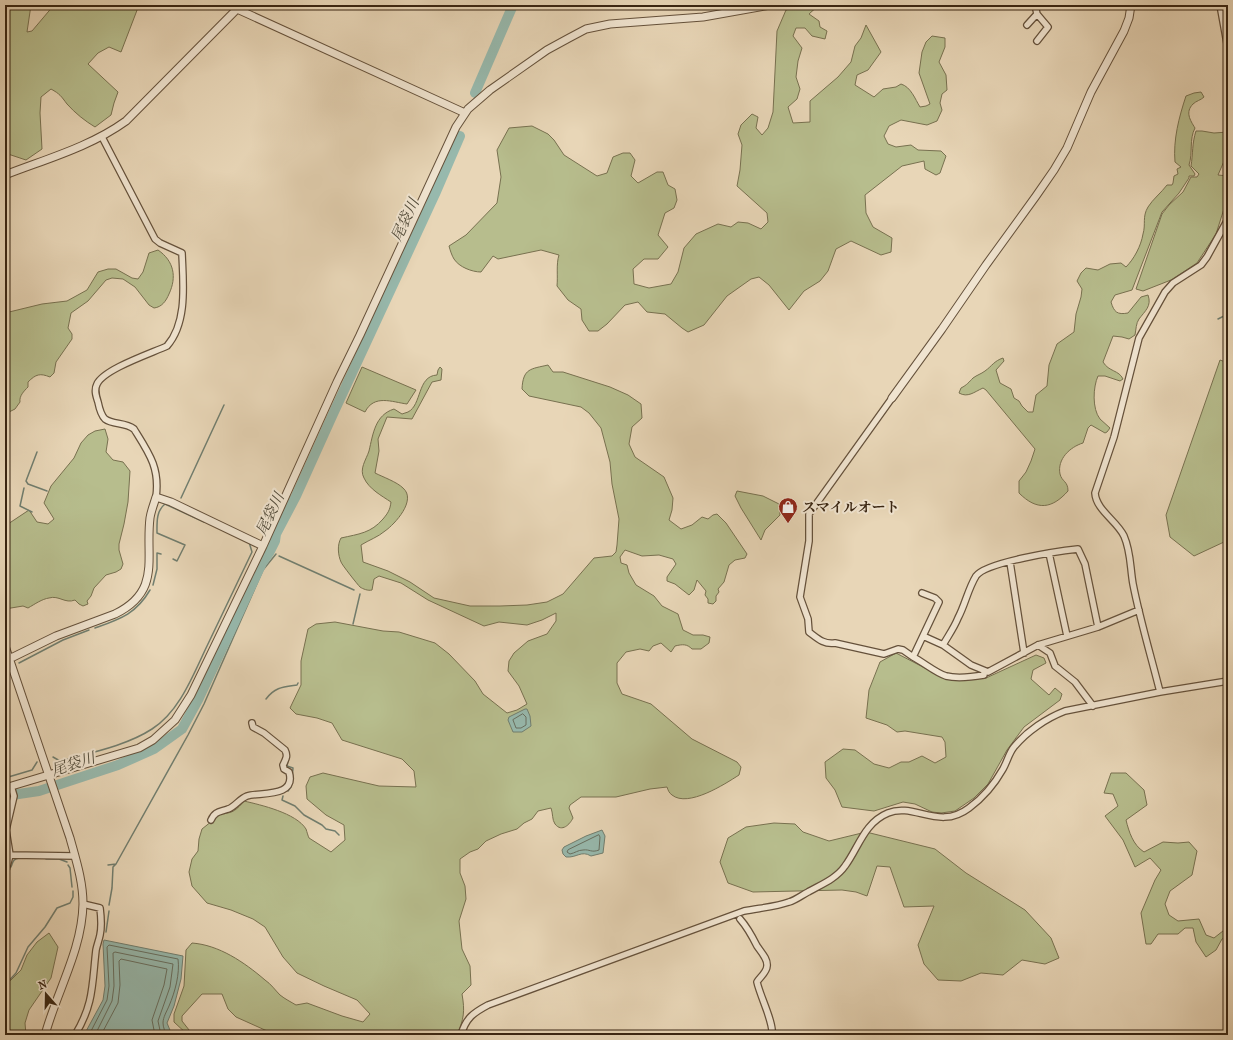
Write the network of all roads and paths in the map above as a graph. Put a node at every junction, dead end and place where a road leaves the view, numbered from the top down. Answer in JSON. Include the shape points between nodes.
{"nodes":[{"id":1,"x":770,"y":5,"type":"edge"},
{"id":2,"x":1035,"y":5,"type":"edge"},
{"id":3,"x":1131,"y":5,"type":"edge"},
{"id":4,"x":1221,"y":5,"type":"edge"},
{"id":5,"x":236,"y":7,"type":"edge"},
{"id":6,"x":1037,"y":14,"type":"junction"},
{"id":7,"x":1027,"y":25,"type":"dead end"},
{"id":8,"x":1037,"y":41,"type":"dead end"},
{"id":9,"x":1228,"y":49,"type":"edge"},
{"id":10,"x":465,"y":114,"type":"junction"},
{"id":11,"x":102,"y":137,"type":"junction"},
{"id":12,"x":5,"y":175,"type":"edge"},
{"id":13,"x":1228,"y":219,"type":"edge"},
{"id":14,"x":892,"y":398,"type":"joint"},
{"id":15,"x":156,"y":497,"type":"junction"},
{"id":16,"x":263,"y":546,"type":"junction"},
{"id":17,"x":1049,"y":553,"type":"junction"},
{"id":18,"x":1010,"y":562,"type":"junction"},
{"id":19,"x":922,"y":593,"type":"dead end"},
{"id":20,"x":1139,"y":610,"type":"junction"},
{"id":21,"x":1098,"y":627,"type":"junction"},
{"id":22,"x":923,"y":636,"type":"junction"},
{"id":23,"x":1067,"y":636,"type":"junction"},
{"id":24,"x":943,"y":645,"type":"junction"},
{"id":25,"x":1038,"y":645,"type":"junction"},
{"id":26,"x":5,"y":646,"type":"edge"},
{"id":27,"x":1024,"y":653,"type":"junction"},
{"id":28,"x":913,"y":657,"type":"junction"},
{"id":29,"x":7,"y":660,"type":"edge"},
{"id":30,"x":984,"y":671,"type":"junction"},
{"id":31,"x":1228,"y":681,"type":"edge"},
{"id":32,"x":1160,"y":692,"type":"junction"},
{"id":33,"x":1093,"y":706,"type":"junction"},
{"id":34,"x":252,"y":723,"type":"dead end"},
{"id":35,"x":50,"y":778,"type":"junction"},
{"id":36,"x":11,"y":791,"type":"edge"},
{"id":37,"x":211,"y":820,"type":"dead end"},
{"id":38,"x":10,"y":855,"type":"junction"},
{"id":39,"x":75,"y":856,"type":"junction"},
{"id":40,"x":5,"y":874,"type":"edge"},
{"id":41,"x":83,"y":904,"type":"junction"},
{"id":42,"x":740,"y":919,"type":"dead end"},
{"id":43,"x":45,"y":1035,"type":"edge"},
{"id":44,"x":75,"y":1035,"type":"edge"},
{"id":45,"x":460,"y":1035,"type":"edge"},
{"id":46,"x":772,"y":1035,"type":"edge"}],
"edges":[{"from":1,"to":10,"type":"street","via":[[703,17],[610,24],[586,29],[536,57],[475,102]]},
{"from":2,"to":6,"type":"street"},
{"from":3,"to":14,"type":"street","via":[[1124,31],[1091,92],[1054,170]]},
{"from":4,"to":9,"type":"street"},
{"from":5,"to":10,"type":"street"},
{"from":5,"to":11,"type":"street","via":[[126,120]]},
{"from":6,"to":7,"type":"street"},
{"from":6,"to":8,"type":"street","via":[[1048,27]]},
{"from":10,"to":16,"type":"street","via":[[456,127]]},
{"from":11,"to":12,"type":"street"},
{"from":11,"to":15,"type":"street","via":[[155,239],[182,253],[184,302],[174,338],[168,346],[112,371],[97,383],[95,390],[104,418],[134,429],[151,458],[157,476]]},
{"from":13,"to":20,"type":"street","via":[[1201,265],[1173,283],[1165,292],[1139,338],[1114,437],[1095,493],[1100,507],[1122,533],[1127,544]]},
{"from":14,"to":28,"type":"street","via":[[809,514],[809,541],[800,596],[808,619],[809,632],[818,639],[828,644],[835,643],[884,654],[898,649]]},
{"from":15,"to":16,"type":"street"},
{"from":15,"to":29,"type":"street","via":[[150,517],[148,577],[145,586],[131,604],[124,610],[56,636]]},
{"from":16,"to":35,"type":"street","via":[[191,695],[175,720],[153,740],[139,748]]},
{"from":17,"to":18,"type":"street"},
{"from":17,"to":21,"type":"street","via":[[1078,549],[1085,564]]},
{"from":17,"to":23,"type":"street"},
{"from":18,"to":24,"type":"street","via":[[982,571],[976,576],[958,619]]},
{"from":18,"to":27,"type":"street"},
{"from":19,"to":22,"type":"street","via":[[935,598],[938,602]]},
{"from":20,"to":21,"type":"street"},
{"from":20,"to":32,"type":"street"},
{"from":21,"to":23,"type":"street"},
{"from":22,"to":24,"type":"street"},
{"from":22,"to":28,"type":"street"},
{"from":23,"to":25,"type":"street"},
{"from":24,"to":30,"type":"street"},
{"from":25,"to":27,"type":"street"},
{"from":25,"to":33,"type":"street","via":[[1050,653],[1055,666],[1075,682]]},
{"from":26,"to":29,"type":"street"},
{"from":27,"to":30,"type":"street","via":[[988,672]]},
{"from":28,"to":30,"type":"street","via":[[945,676],[972,677],[984,675]]},
{"from":29,"to":35,"type":"street"},
{"from":31,"to":32,"type":"street"},
{"from":32,"to":33,"type":"street"},
{"from":33,"to":45,"type":"street","via":[[1065,711],[1050,717],[1022,739],[1013,748],[993,786],[963,813],[941,817],[898,810],[888,813],[876,819],[862,836],[844,867],[832,879],[797,898],[782,904],[744,911],[488,1005],[472,1014]]},
{"from":34,"to":37,"type":"street","via":[[253,727],[285,750],[287,758],[284,769],[289,772],[287,786],[277,792],[246,796],[232,807],[213,814]]},
{"from":35,"to":36,"type":"street"},
{"from":35,"to":39,"type":"street"},
{"from":36,"to":38,"type":"street","via":[[6,830]]},
{"from":38,"to":39,"type":"street"},
{"from":38,"to":40,"type":"street"},
{"from":39,"to":41,"type":"street"},
{"from":41,"to":43,"type":"street","via":[[72,960]]},
{"from":41,"to":44,"type":"street","via":[[100,908],[101,919],[88,1010]]},
{"from":42,"to":46,"type":"street","via":[[751,933],[767,966],[756,982],[772,1026]]}]}
